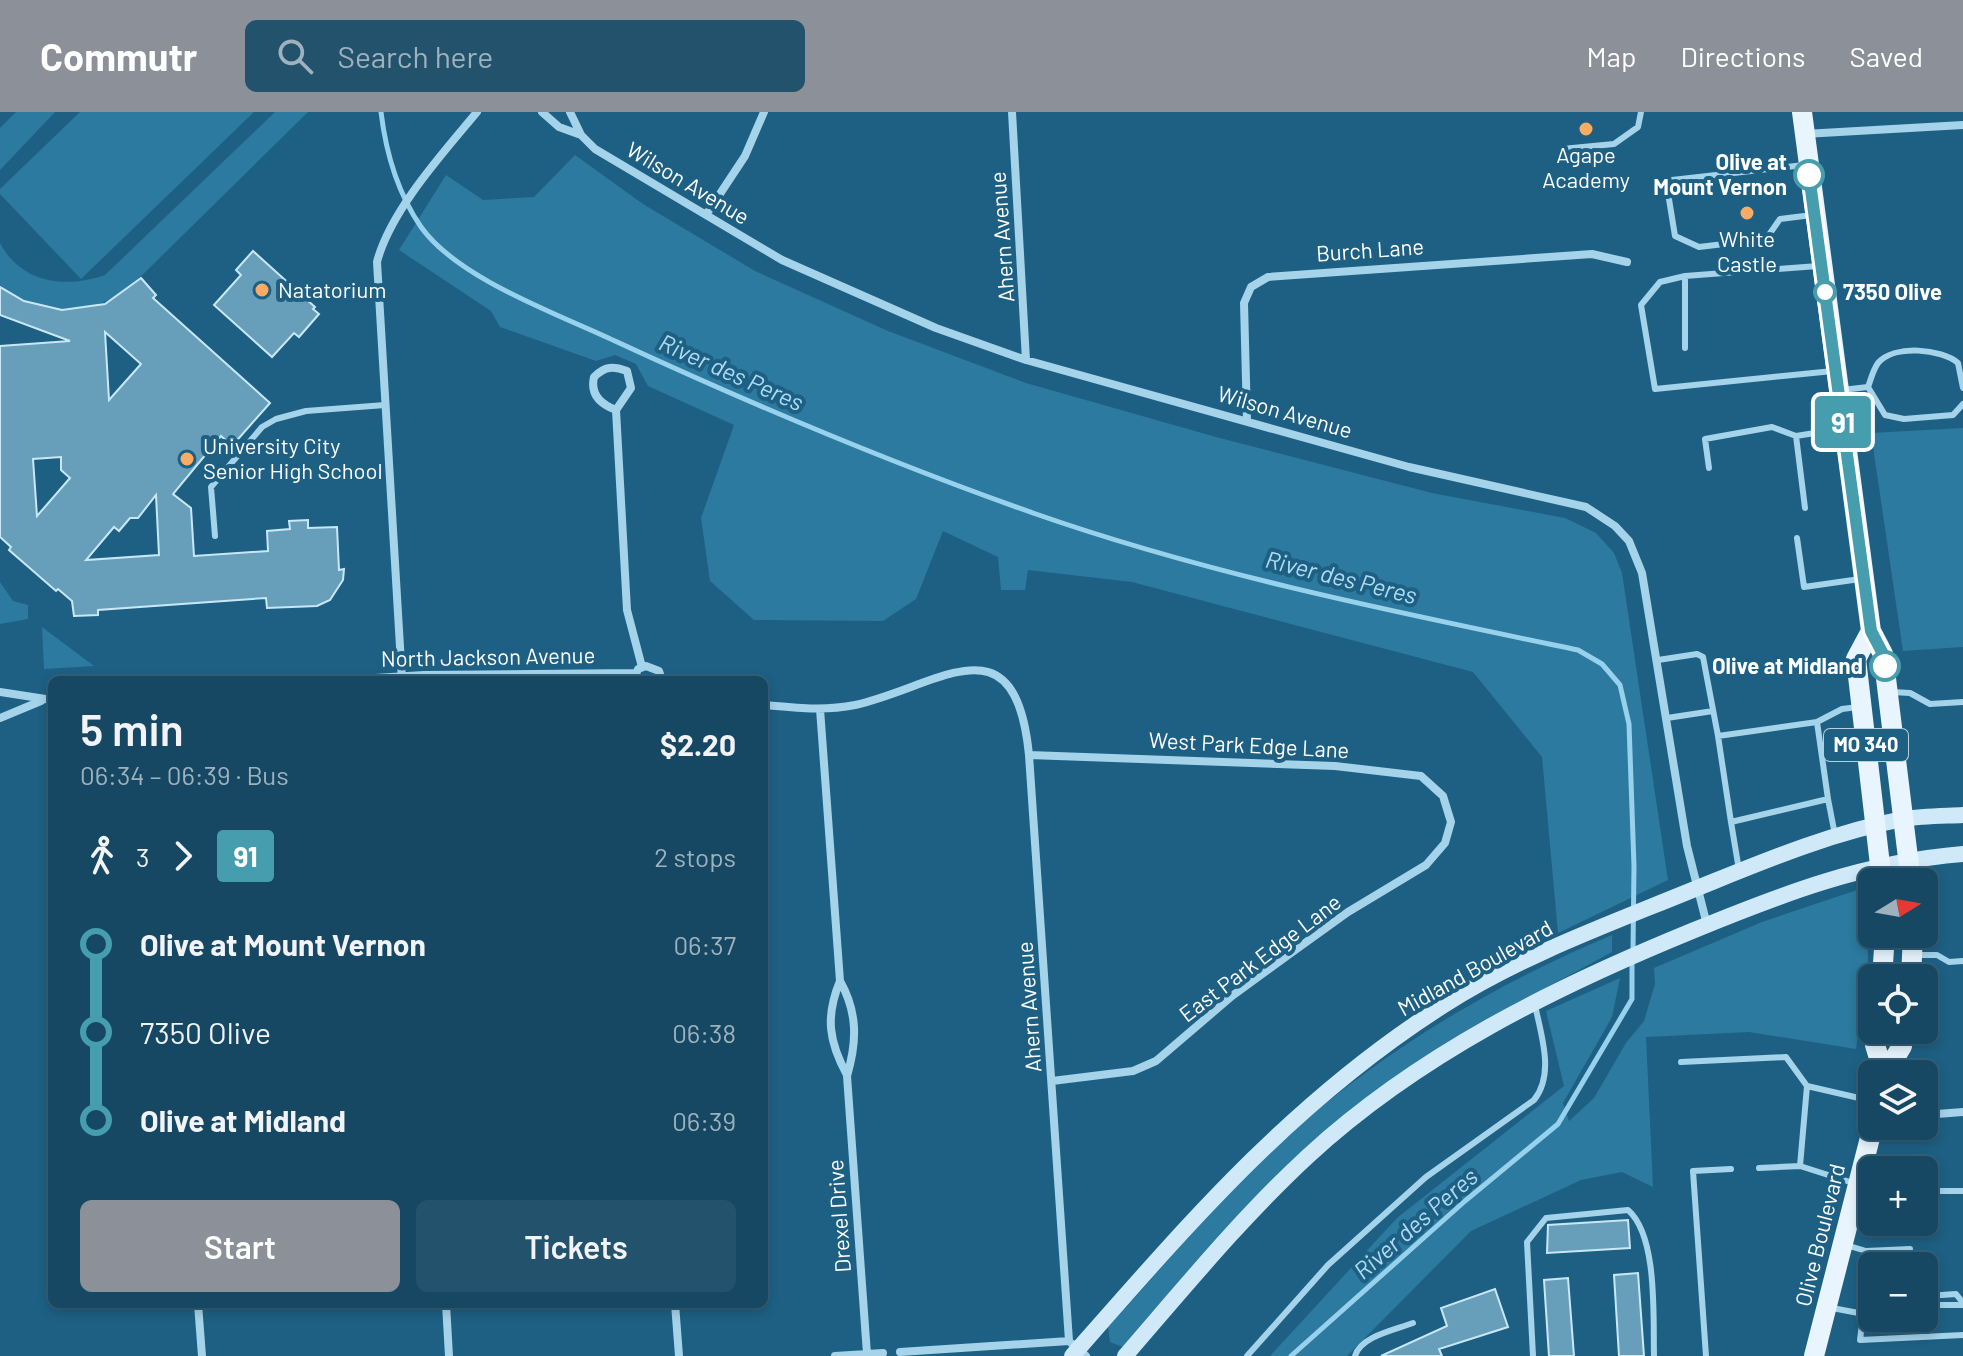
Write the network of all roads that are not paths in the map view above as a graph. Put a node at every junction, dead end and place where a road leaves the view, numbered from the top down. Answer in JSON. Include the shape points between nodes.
{"nodes":[{"id":1,"x":477,"y":112,"type":"edge"},
{"id":2,"x":542,"y":112,"type":"edge"},
{"id":3,"x":570,"y":112,"type":"edge"},
{"id":4,"x":764,"y":112,"type":"edge"},
{"id":5,"x":1012,"y":112,"type":"edge"},
{"id":6,"x":1641,"y":112,"type":"edge"},
{"id":7,"x":1802,"y":112,"type":"edge"},
{"id":8,"x":1963,"y":125,"type":"edge"},
{"id":9,"x":1804,"y":134,"type":"junction"},
{"id":10,"x":581,"y":135,"type":"junction"},
{"id":11,"x":1562,"y":149,"type":"dead end"},
{"id":12,"x":1808,"y":165,"type":"junction"},
{"id":13,"x":706,"y":215,"type":"junction"},
{"id":14,"x":1815,"y":215,"type":"junction"},
{"id":15,"x":1627,"y":262,"type":"dead end"},
{"id":16,"x":1821,"y":266,"type":"junction"},
{"id":17,"x":1685,"y":276,"type":"junction"},
{"id":18,"x":1685,"y":348,"type":"dead end"},
{"id":19,"x":1026,"y":360,"type":"junction"},
{"id":20,"x":1837,"y":380,"type":"junction"},
{"id":21,"x":1868,"y":387,"type":"junction"},
{"id":22,"x":1963,"y":388,"type":"edge"},
{"id":23,"x":1963,"y":404,"type":"edge"},
{"id":24,"x":385,"y":405,"type":"junction"},
{"id":25,"x":616,"y":410,"type":"junction"},
{"id":26,"x":1247,"y":420,"type":"junction"},
{"id":27,"x":1843,"y":428,"type":"junction"},
{"id":28,"x":1796,"y":436,"type":"junction"},
{"id":29,"x":1709,"y":468,"type":"dead end"},
{"id":30,"x":1805,"y":508,"type":"dead end"},
{"id":31,"x":215,"y":536,"type":"dead end"},
{"id":32,"x":1797,"y":538,"type":"dead end"},
{"id":33,"x":1864,"y":578,"type":"junction"},
{"id":34,"x":1871,"y":631,"type":"junction"},
{"id":35,"x":1658,"y":660,"type":"junction"},
{"id":36,"x":637,"y":673,"type":"edge"},
{"id":37,"x":402,"y":676,"type":"edge"},
{"id":38,"x":496,"y":676,"type":"edge"},
{"id":39,"x":660,"y":676,"type":"edge"},
{"id":40,"x":1888,"y":691,"type":"junction"},
{"id":41,"x":0,"y":692,"type":"edge"},
{"id":42,"x":48,"y":700,"type":"edge"},
{"id":43,"x":42,"y":701,"type":"junction"},
{"id":44,"x":1963,"y":702,"type":"edge"},
{"id":45,"x":768,"y":705,"type":"edge"},
{"id":46,"x":1862,"y":707,"type":"junction"},
{"id":47,"x":820,"y":709,"type":"junction"},
{"id":48,"x":1713,"y":711,"type":"junction"},
{"id":49,"x":0,"y":718,"type":"edge"},
{"id":50,"x":1667,"y":718,"type":"junction"},
{"id":51,"x":1817,"y":722,"type":"junction"},
{"id":52,"x":1718,"y":736,"type":"junction"},
{"id":53,"x":1029,"y":755,"type":"junction"},
{"id":54,"x":1828,"y":799,"type":"junction"},
{"id":55,"x":1449,"y":811,"type":"joint"},
{"id":56,"x":1963,"y":815,"type":"edge"},
{"id":57,"x":1905,"y":819,"type":"junction"},
{"id":58,"x":1731,"y":822,"type":"junction"},
{"id":59,"x":1875,"y":826,"type":"junction"},
{"id":60,"x":1835,"y":838,"type":"junction"},
{"id":61,"x":1963,"y":854,"type":"edge"},
{"id":62,"x":1910,"y":858,"type":"junction"},
{"id":63,"x":1880,"y":868,"type":"edge"},
{"id":64,"x":1891,"y":868,"type":"edge"},
{"id":65,"x":1910,"y":868,"type":"edge"},
{"id":66,"x":1740,"y":872,"type":"junction"},
{"id":67,"x":1858,"y":876,"type":"edge"},
{"id":68,"x":1697,"y":888,"type":"junction"},
{"id":69,"x":1707,"y":925,"type":"junction"},
{"id":70,"x":1912,"y":948,"type":"edge"},
{"id":71,"x":1912,"y":955,"type":"junction"},
{"id":72,"x":1963,"y":961,"type":"edge"},
{"id":73,"x":1912,"y":964,"type":"edge"},
{"id":74,"x":840,"y":981,"type":"junction"},
{"id":75,"x":1534,"y":1001,"type":"junction"},
{"id":76,"x":1681,"y":1062,"type":"dead end"},
{"id":77,"x":847,"y":1076,"type":"junction"},
{"id":78,"x":1052,"y":1081,"type":"junction"},
{"id":79,"x":1807,"y":1086,"type":"junction"},
{"id":80,"x":1858,"y":1098,"type":"edge"},
{"id":81,"x":1963,"y":1112,"type":"edge"},
{"id":82,"x":1938,"y":1114,"type":"edge"},
{"id":83,"x":1800,"y":1166,"type":"junction"},
{"id":84,"x":1759,"y":1168,"type":"dead end"},
{"id":85,"x":1731,"y":1169,"type":"dead end"},
{"id":86,"x":1858,"y":1184,"type":"edge"},
{"id":87,"x":1938,"y":1191,"type":"edge"},
{"id":88,"x":1963,"y":1191,"type":"edge"},
{"id":89,"x":1858,"y":1204,"type":"edge"},
{"id":90,"x":1843,"y":1244,"type":"junction"},
{"id":91,"x":1910,"y":1249,"type":"dead end"},
{"id":92,"x":1938,"y":1303,"type":"edge"},
{"id":93,"x":1963,"y":1304,"type":"edge"},
{"id":94,"x":1827,"y":1307,"type":"junction"},
{"id":95,"x":198,"y":1308,"type":"edge"},
{"id":96,"x":446,"y":1308,"type":"edge"},
{"id":97,"x":675,"y":1308,"type":"edge"},
{"id":98,"x":1858,"y":1313,"type":"edge"},
{"id":99,"x":1413,"y":1323,"type":"dead end"},
{"id":100,"x":1861,"y":1332,"type":"edge"},
{"id":101,"x":1963,"y":1335,"type":"edge"},
{"id":102,"x":1076,"y":1351,"type":"edge"},
{"id":103,"x":900,"y":1352,"type":"dead end"},
{"id":104,"x":883,"y":1353,"type":"dead end"},
{"id":105,"x":867,"y":1354,"type":"junction"},
{"id":106,"x":202,"y":1356,"type":"edge"},
{"id":107,"x":449,"y":1356,"type":"edge"},
{"id":108,"x":679,"y":1356,"type":"edge"},
{"id":109,"x":835,"y":1356,"type":"edge"},
{"id":110,"x":1125,"y":1356,"type":"edge"},
{"id":111,"x":1247,"y":1356,"type":"edge"},
{"id":112,"x":1355,"y":1356,"type":"edge"},
{"id":113,"x":1533,"y":1356,"type":"edge"},
{"id":114,"x":1654,"y":1356,"type":"edge"},
{"id":115,"x":1706,"y":1356,"type":"edge"},
{"id":116,"x":1814,"y":1356,"type":"edge"}],
"edges":[{"from":1,"to":24,"type":"street","via":[[424,179],[388,233],[377,262]]},
{"from":2,"to":10,"type":"street","name":"Wilson Avenue","via":[[559,127]]},
{"from":3,"to":10,"type":"street","name":"Wilson Avenue"},
{"from":4,"to":13,"type":"street","via":[[745,156]]},
{"from":5,"to":19,"type":"street","name":"Ahern Avenue"},
{"from":6,"to":11,"type":"lane","via":[[1638,127],[1614,144]]},
{"from":7,"to":9,"type":"main road","number":"MO 340"},
{"from":8,"to":9,"type":"street"},
{"from":9,"to":12,"type":"main road","number":"MO 340"},
{"from":10,"to":13,"type":"street","name":"Wilson Avenue","via":[[595,149]]},
{"from":12,"to":14,"type":"main road","number":"MO 340"},
{"from":12,"to":14,"type":"lane","via":[[1672,180],[1668,193],[1675,236],[1699,247],[1766,239],[1780,219]]},
{"from":13,"to":19,"type":"street","name":"Wilson Avenue","via":[[782,260],[936,328]]},
{"from":14,"to":16,"type":"main road","number":"MO 340"},
{"from":15,"to":26,"type":"street","name":"Burch Lane","via":[[1592,254],[1268,277],[1251,287],[1244,303]]},
{"from":16,"to":17,"type":"lane"},
{"from":16,"to":20,"type":"main road","number":"MO 340"},
{"from":17,"to":18,"type":"lane"},
{"from":17,"to":20,"type":"lane","via":[[1660,282],[1641,305],[1655,389]]},
{"from":19,"to":26,"type":"street","name":"Wilson Avenue"},
{"from":20,"to":21,"type":"lane"},
{"from":20,"to":27,"type":"main road","number":"MO 340"},
{"from":21,"to":22,"type":"lane","via":[[1879,361],[1890,354],[1938,351],[1958,363]]},
{"from":21,"to":23,"type":"lane","via":[[1885,415],[1904,419],[1953,415]]},
{"from":24,"to":31,"type":"lane","via":[[291,414],[262,427],[211,487]]},
{"from":24,"to":37,"type":"street"},
{"from":25,"to":25,"type":"street","via":[[631,388],[630,379],[627,371],[603,368],[594,377],[593,390]]},
{"from":25,"to":36,"type":"street","via":[[627,610]]},
{"from":26,"to":35,"type":"street","name":"Wilson Avenue","via":[[1409,467],[1568,501],[1599,515],[1615,526],[1636,554]]},
{"from":27,"to":28,"type":"lane"},
{"from":27,"to":33,"type":"main road","number":"MO 340"},
{"from":28,"to":29,"type":"lane","via":[[1772,427],[1705,439]]},
{"from":28,"to":30,"type":"lane"},
{"from":32,"to":33,"type":"lane","via":[[1804,587]]},
{"from":33,"to":34,"type":"main road","number":"MO 340"},
{"from":34,"to":40,"type":"main road","number":"MO 340","via":[[1883,654]]},
{"from":34,"to":46,"type":"main road","number":"MO 340","via":[[1856,659]]},
{"from":35,"to":48,"type":"lane","via":[[1703,657]]},
{"from":35,"to":50,"type":"street","name":"Wilson Avenue"},
{"from":36,"to":38,"type":"street","name":"North Jackson Avenue"},
{"from":36,"to":39,"type":"street","via":[[656,668]]},
{"from":40,"to":44,"type":"lane","via":[[1910,693],[1930,704]]},
{"from":40,"to":57,"type":"main road","number":"MO 340"},
{"from":41,"to":43,"type":"street"},
{"from":42,"to":43,"type":"street"},
{"from":43,"to":49,"type":"street"},
{"from":45,"to":47,"type":"street"},
{"from":46,"to":51,"type":"lane","via":[[1842,709]]},
{"from":46,"to":59,"type":"main road","number":"MO 340"},
{"from":47,"to":53,"type":"street","name":"Ahern Avenue","via":[[892,695],[967,667],[987,671],[1000,678],[1022,711]]},
{"from":47,"to":74,"type":"street","name":"Drexel Drive"},
{"from":48,"to":50,"type":"lane"},
{"from":48,"to":52,"type":"lane"},
{"from":50,"to":68,"type":"street","name":"Wilson Avenue"},
{"from":51,"to":52,"type":"lane"},
{"from":51,"to":54,"type":"lane"},
{"from":52,"to":58,"type":"lane"},
{"from":53,"to":55,"type":"street","name":"West Park Edge Lane","via":[[1335,766],[1421,776],[1443,796]]},
{"from":53,"to":78,"type":"street","name":"Ahern Avenue"},
{"from":54,"to":58,"type":"lane"},
{"from":54,"to":60,"type":"lane"},
{"from":55,"to":78,"type":"street","name":"East Park Edge Lane","via":[[1445,843],[1426,865],[1302,945],[1156,1061],[1133,1071]]},
{"from":56,"to":57,"type":"main road","name":"Midland Boulevard"},
{"from":57,"to":59,"type":"main road","name":"Midland Boulevard"},
{"from":57,"to":62,"type":"main road","number":"MO 340"},
{"from":58,"to":66,"type":"lane"},
{"from":59,"to":60,"type":"main road","name":"Midland Boulevard"},
{"from":59,"to":63,"type":"main road","number":"MO 340"},
{"from":60,"to":66,"type":"main road","name":"Midland Boulevard"},
{"from":61,"to":62,"type":"main road"},
{"from":62,"to":64,"type":"main road"},
{"from":62,"to":65,"type":"main road","number":"MO 340"},
{"from":66,"to":68,"type":"main road","name":"Midland Boulevard"},
{"from":67,"to":69,"type":"main road","via":[[1816,882]]},
{"from":68,"to":69,"type":"street","name":"Wilson Avenue"},
{"from":68,"to":102,"type":"main road","name":"Midland Boulevard","via":[[1519,965],[1447,1003],[1377,1050],[1312,1101],[1202,1209]]},
{"from":69,"to":75,"type":"main road"},
{"from":70,"to":71,"type":"main road"},
{"from":71,"to":72,"type":"lane"},
{"from":71,"to":73,"type":"main road"},
{"from":74,"to":77,"type":"street","name":"Drexel Drive","via":[[852,1002],[856,1046]]},
{"from":74,"to":77,"type":"street","name":"Drexel Drive","via":[[830,1005],[833,1050]]},
{"from":75,"to":110,"type":"main road","via":[[1448,1051],[1309,1155],[1212,1255]]},
{"from":75,"to":111,"type":"lane","via":[[1545,1058],[1543,1089],[1426,1177],[1328,1265]]},
{"from":76,"to":79,"type":"lane","via":[[1786,1057]]},
{"from":77,"to":105,"type":"street","name":"Drexel Drive"},
{"from":78,"to":102,"type":"street","name":"Ahern Avenue"},
{"from":79,"to":80,"type":"lane"},
{"from":79,"to":83,"type":"lane"},
{"from":81,"to":82,"type":"street"},
{"from":83,"to":84,"type":"lane"},
{"from":83,"to":86,"type":"lane"},
{"from":85,"to":115,"type":"lane","via":[[1693,1171]]},
{"from":87,"to":88,"type":"lane"},
{"from":89,"to":90,"type":"main road","name":"Olive Boulevard"},
{"from":90,"to":91,"type":"lane","via":[[1866,1251]]},
{"from":90,"to":94,"type":"main road","name":"Olive Boulevard"},
{"from":92,"to":93,"type":"lane"},
{"from":94,"to":98,"type":"lane"},
{"from":94,"to":116,"type":"main road","name":"Olive Boulevard"},
{"from":95,"to":106,"type":"street"},
{"from":96,"to":107,"type":"street"},
{"from":97,"to":108,"type":"street"},
{"from":99,"to":112,"type":"lane","via":[[1370,1339]]},
{"from":100,"to":101,"type":"lane","via":[[1860,1340]]},
{"from":102,"to":103,"type":"street"},
{"from":104,"to":105,"type":"street"},
{"from":105,"to":109,"type":"street"},
{"from":113,"to":114,"type":"lane","via":[[1527,1242],[1546,1218],[1628,1210],[1638,1219],[1649,1255]]}]}
